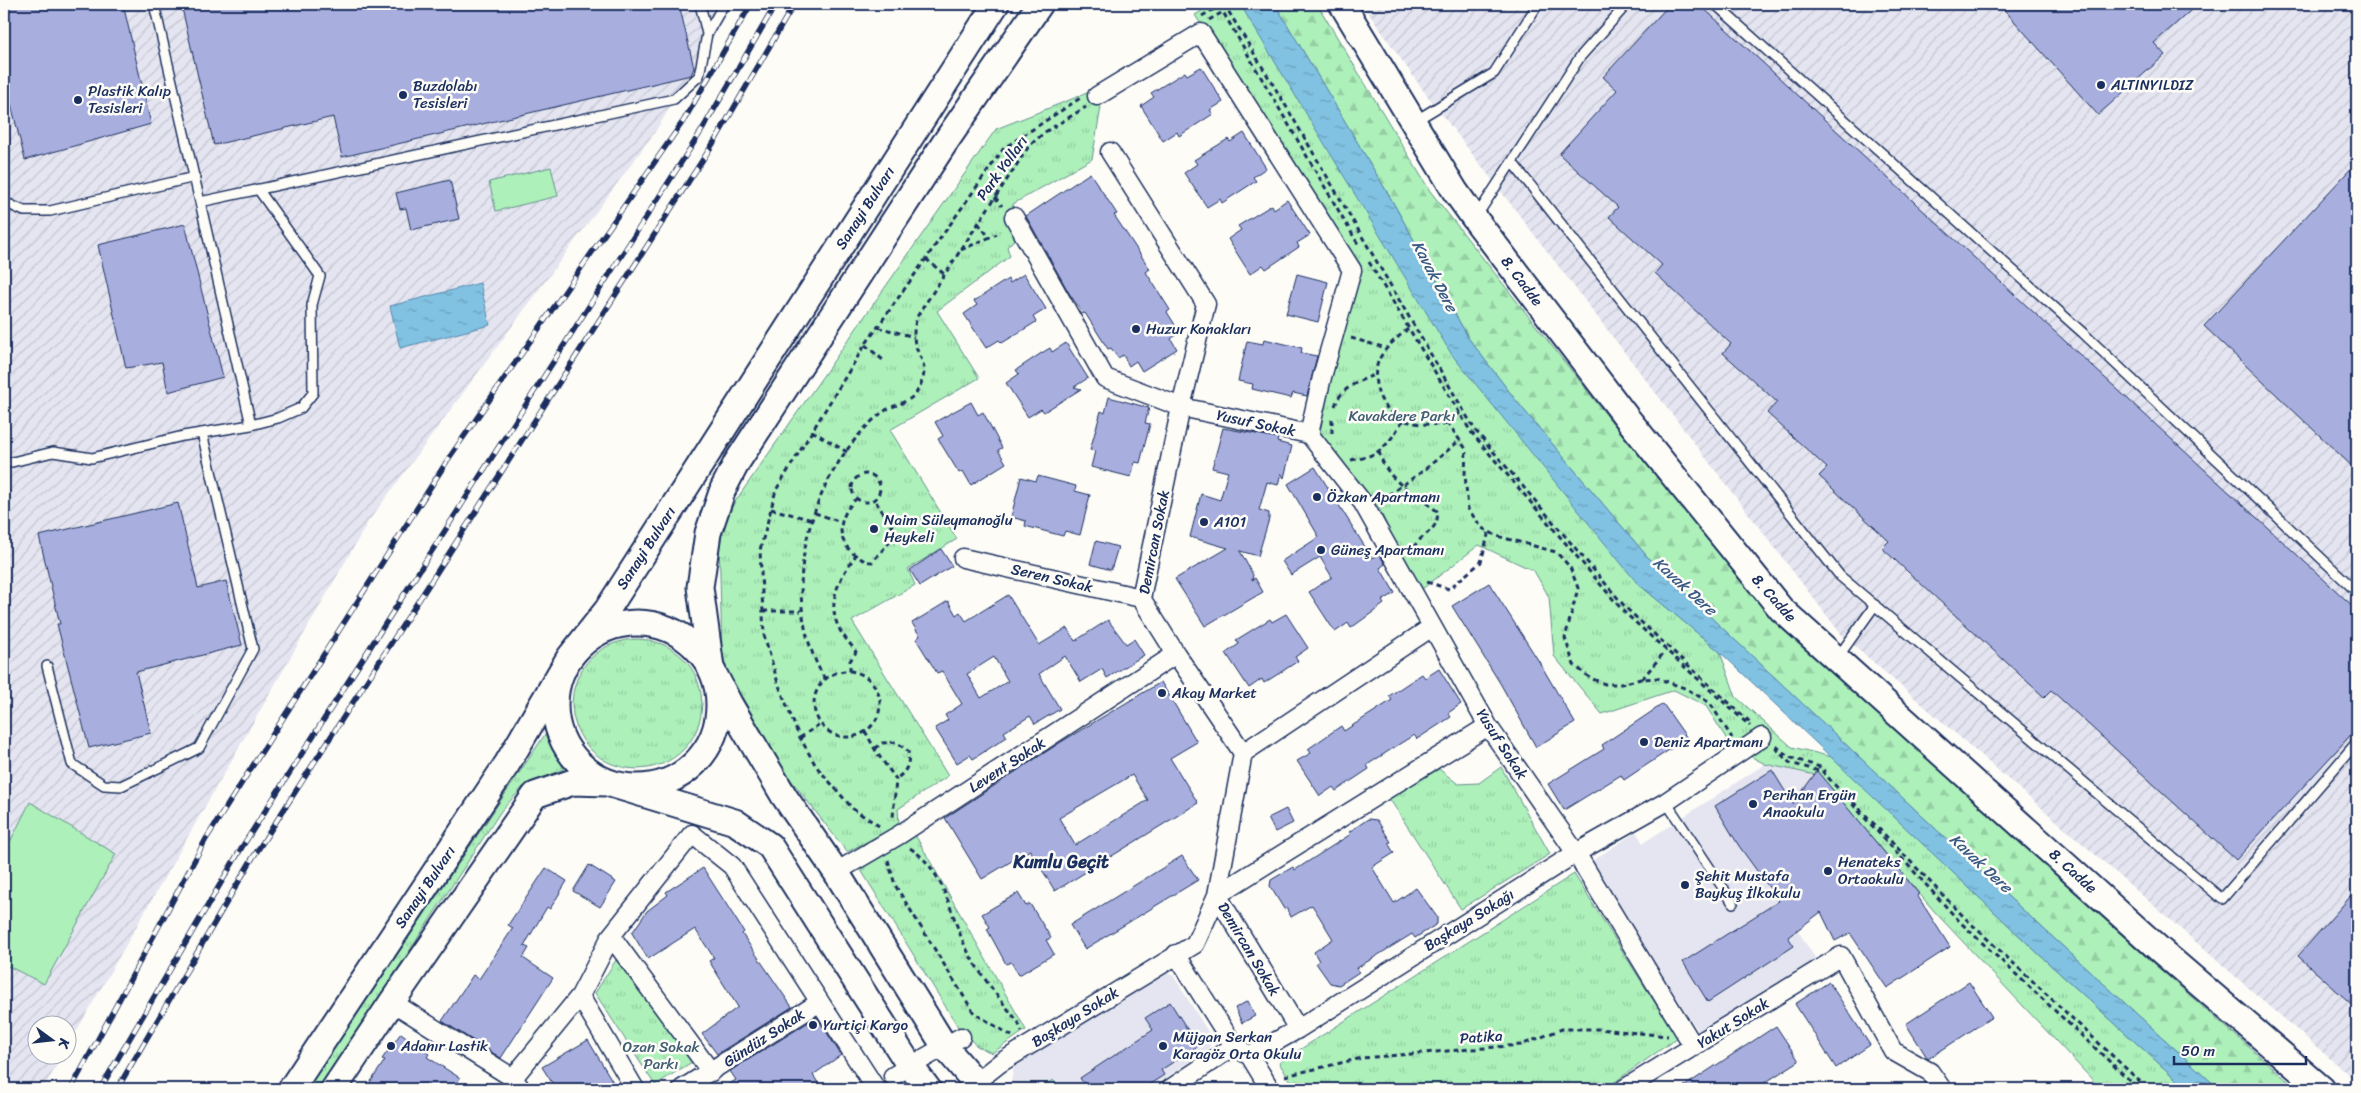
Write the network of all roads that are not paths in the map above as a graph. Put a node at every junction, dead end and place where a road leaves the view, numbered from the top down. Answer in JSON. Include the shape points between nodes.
{"nodes":[{"id":1,"x":154,"y":4,"type":"edge"},
{"id":2,"x":700,"y":4,"type":"edge"},
{"id":3,"x":724,"y":4,"type":"edge"},
{"id":4,"x":996,"y":4,"type":"edge"},
{"id":5,"x":1040,"y":4,"type":"edge"},
{"id":6,"x":1342,"y":4,"type":"edge"},
{"id":7,"x":1538,"y":4,"type":"edge"},
{"id":8,"x":1627,"y":4,"type":"edge"},
{"id":9,"x":1715,"y":4,"type":"edge"},
{"id":10,"x":707,"y":34,"type":"junction"},
{"id":11,"x":1087,"y":96,"type":"road end"},
{"id":12,"x":1414,"y":122,"type":"junction"},
{"id":13,"x":1110,"y":152,"type":"dead end"},
{"id":14,"x":1512,"y":162,"type":"junction"},
{"id":15,"x":194,"y":177,"type":"junction"},
{"id":16,"x":258,"y":189,"type":"junction"},
{"id":17,"x":4,"y":202,"type":"edge"},
{"id":18,"x":200,"y":202,"type":"junction"},
{"id":19,"x":1014,"y":217,"type":"dead end"},
{"id":20,"x":1475,"y":218,"type":"junction"},
{"id":21,"x":1181,"y":406,"type":"junction"},
{"id":22,"x":251,"y":425,"type":"junction"},
{"id":23,"x":202,"y":433,"type":"junction"},
{"id":24,"x":1309,"y":434,"type":"junction"},
{"id":25,"x":4,"y":464,"type":"edge"},
{"id":26,"x":963,"y":558,"type":"dead end"},
{"id":27,"x":2357,"y":592,"type":"edge"},
{"id":28,"x":1141,"y":598,"type":"junction"},
{"id":29,"x":1875,"y":606,"type":"junction"},
{"id":30,"x":1432,"y":627,"type":"junction"},
{"id":31,"x":1176,"y":654,"type":"junction"},
{"id":32,"x":568,"y":658,"type":"junction"},
{"id":33,"x":1837,"y":659,"type":"junction"},
{"id":34,"x":47,"y":666,"type":"dead end"},
{"id":35,"x":711,"y":668,"type":"junction"},
{"id":36,"x":1488,"y":726,"type":"junction"},
{"id":37,"x":1763,"y":735,"type":"road end"},
{"id":38,"x":2357,"y":742,"type":"edge"},
{"id":39,"x":1243,"y":753,"type":"junction"},
{"id":40,"x":607,"y":782,"type":"junction"},
{"id":41,"x":1666,"y":802,"type":"junction"},
{"id":42,"x":1576,"y":852,"type":"junction"},
{"id":43,"x":836,"y":872,"type":"junction"},
{"id":44,"x":1217,"y":895,"type":"junction"},
{"id":45,"x":1733,"y":903,"type":"dead end"},
{"id":46,"x":610,"y":936,"type":"junction"},
{"id":47,"x":1176,"y":954,"type":"junction"},
{"id":48,"x":580,"y":996,"type":"junction"},
{"id":49,"x":392,"y":1002,"type":"junction"},
{"id":50,"x":820,"y":1002,"type":"junction"},
{"id":51,"x":1298,"y":1029,"type":"junction"},
{"id":52,"x":953,"y":1042,"type":"junction"},
{"id":53,"x":1234,"y":1046,"type":"junction"},
{"id":54,"x":1694,"y":1047,"type":"junction"},
{"id":55,"x":1250,"y":1056,"type":"junction"},
{"id":56,"x":901,"y":1071,"type":"junction"},
{"id":57,"x":711,"y":1072,"type":"junction"},
{"id":58,"x":517,"y":1084,"type":"edge"},
{"id":59,"x":978,"y":1086,"type":"edge"},
{"id":60,"x":291,"y":1089,"type":"edge"},
{"id":61,"x":334,"y":1089,"type":"edge"},
{"id":62,"x":635,"y":1089,"type":"edge"},
{"id":63,"x":682,"y":1089,"type":"edge"},
{"id":64,"x":876,"y":1089,"type":"edge"},
{"id":65,"x":928,"y":1089,"type":"edge"},
{"id":66,"x":1170,"y":1089,"type":"edge"},
{"id":67,"x":1270,"y":1089,"type":"edge"},
{"id":68,"x":1624,"y":1089,"type":"edge"},
{"id":69,"x":1942,"y":1089,"type":"edge"},
{"id":70,"x":2322,"y":1089,"type":"edge"}],
"edges":[{"from":1,"to":15,"type":"lane"},
{"from":2,"to":10,"type":"lane"},
{"from":3,"to":10,"type":"lane"},
{"from":4,"to":32,"type":"main road","name":"Sanayi Bulvarı","via":[[607,610]]},
{"from":5,"to":35,"type":"main road","name":"Sanayi Bulvarı","via":[[933,160],[737,462],[723,489],[708,533],[700,586]]},
{"from":6,"to":12,"type":"main road","name":"8. Cadde"},
{"from":7,"to":12,"type":"lane","via":[[1494,74]]},
{"from":8,"to":14,"type":"lane","via":[[1580,57]]},
{"from":9,"to":27,"type":"lane","via":[[2083,333]]},
{"from":10,"to":16,"type":"lane","via":[[699,76],[674,99]]},
{"from":11,"to":24,"type":"street","via":[[1201,33],[1352,270]]},
{"from":12,"to":20,"type":"main road","name":"8. Cadde"},
{"from":13,"to":21,"type":"street","name":"Demircan Sokak","via":[[1206,304]]},
{"from":14,"to":20,"type":"lane"},
{"from":14,"to":29,"type":"lane","via":[[1840,576]]},
{"from":15,"to":17,"type":"lane","via":[[50,211],[24,211]]},
{"from":15,"to":18,"type":"lane"},
{"from":16,"to":18,"type":"lane"},
{"from":16,"to":22,"type":"lane","via":[[320,276],[312,305],[313,393],[301,408]]},
{"from":18,"to":22,"type":"lane"},
{"from":19,"to":21,"type":"street","name":"Yusuf Sokak","via":[[1104,378]]},
{"from":20,"to":33,"type":"main road","name":"8. Cadde","via":[[1627,418],[1782,609]]},
{"from":21,"to":24,"type":"street","name":"Yusuf Sokak"},
{"from":21,"to":28,"type":"street","name":"Demircan Sokak"},
{"from":22,"to":23,"type":"lane"},
{"from":23,"to":25,"type":"lane","via":[[92,458],[53,452]]},
{"from":23,"to":34,"type":"lane","via":[[253,648],[199,748],[121,786],[104,785],[72,764]]},
{"from":24,"to":30,"type":"street","name":"Yusuf Sokak","via":[[1366,509]]},
{"from":26,"to":28,"type":"street","name":"Seren Sokak"},
{"from":28,"to":31,"type":"street","name":"Demircan Sokak"},
{"from":29,"to":33,"type":"lane"},
{"from":29,"to":38,"type":"lane","via":[[2222,898]]},
{"from":30,"to":36,"type":"street","name":"Yusuf Sokak"},
{"from":30,"to":39,"type":"street"},
{"from":31,"to":39,"type":"street","name":"Demircan Sokak"},
{"from":31,"to":43,"type":"street","name":"Levent Sokak","via":[[895,839]]},
{"from":32,"to":35,"type":"main road","via":[[597,633],[614,625],[643,622],[670,629],[694,645]]},
{"from":32,"to":40,"type":"main road","via":[[558,680],[554,705],[558,730],[569,752],[585,770]]},
{"from":32,"to":60,"type":"main road","name":"Sanayi Bulvarı","via":[[507,764]]},
{"from":33,"to":70,"type":"main road","name":"8. Cadde","via":[[2160,950]]},
{"from":35,"to":40,"type":"main road","via":[[719,695],[717,723],[707,750],[688,770],[663,784],[635,788]]},
{"from":35,"to":43,"type":"main road","via":[[784,796]]},
{"from":36,"to":42,"type":"street","name":"Yusuf Sokak"},
{"from":36,"to":44,"type":"street"},
{"from":37,"to":41,"type":"street","name":"Başkaya Sokağı"},
{"from":39,"to":44,"type":"street","name":"Demircan Sokak"},
{"from":40,"to":49,"type":"main road","via":[[573,782],[535,795]]},
{"from":40,"to":56,"type":"main road","via":[[734,822],[770,846]]},
{"from":41,"to":42,"type":"street","name":"Başkaya Sokağı"},
{"from":41,"to":45,"type":"lane"},
{"from":42,"to":51,"type":"street","name":"Başkaya Sokağı"},
{"from":42,"to":54,"type":"street"},
{"from":43,"to":52,"type":"main road"},
{"from":44,"to":47,"type":"street","name":"Başkaya Sokak","via":[[1195,944]]},
{"from":44,"to":51,"type":"street","name":"Demircan Sokak"},
{"from":46,"to":48,"type":"street"},
{"from":46,"to":50,"type":"street","via":[[692,834],[732,866]]},
{"from":46,"to":57,"type":"street"},
{"from":47,"to":53,"type":"street"},
{"from":47,"to":59,"type":"street","name":"Başkaya Sokak","via":[[1024,1048]]},
{"from":48,"to":58,"type":"street"},
{"from":48,"to":62,"type":"street"},
{"from":49,"to":58,"type":"street"},
{"from":49,"to":61,"type":"main road"},
{"from":50,"to":57,"type":"street","name":"Gündüz Sokak"},
{"from":50,"to":64,"type":"street"},
{"from":51,"to":55,"type":"street","name":"Başkaya Sokağı"},
{"from":52,"to":56,"type":"street"},
{"from":52,"to":59,"type":"main road"},
{"from":53,"to":55,"type":"street"},
{"from":53,"to":66,"type":"street"},
{"from":54,"to":68,"type":"street","name":"Yakut Sokak"},
{"from":54,"to":69,"type":"street","name":"Yakut Sokak","via":[[1842,956],[1893,1051],[1930,1072]]},
{"from":55,"to":67,"type":"street"},
{"from":56,"to":65,"type":"main road"},
{"from":57,"to":63,"type":"street","name":"Gündüz Sokak"}]}
